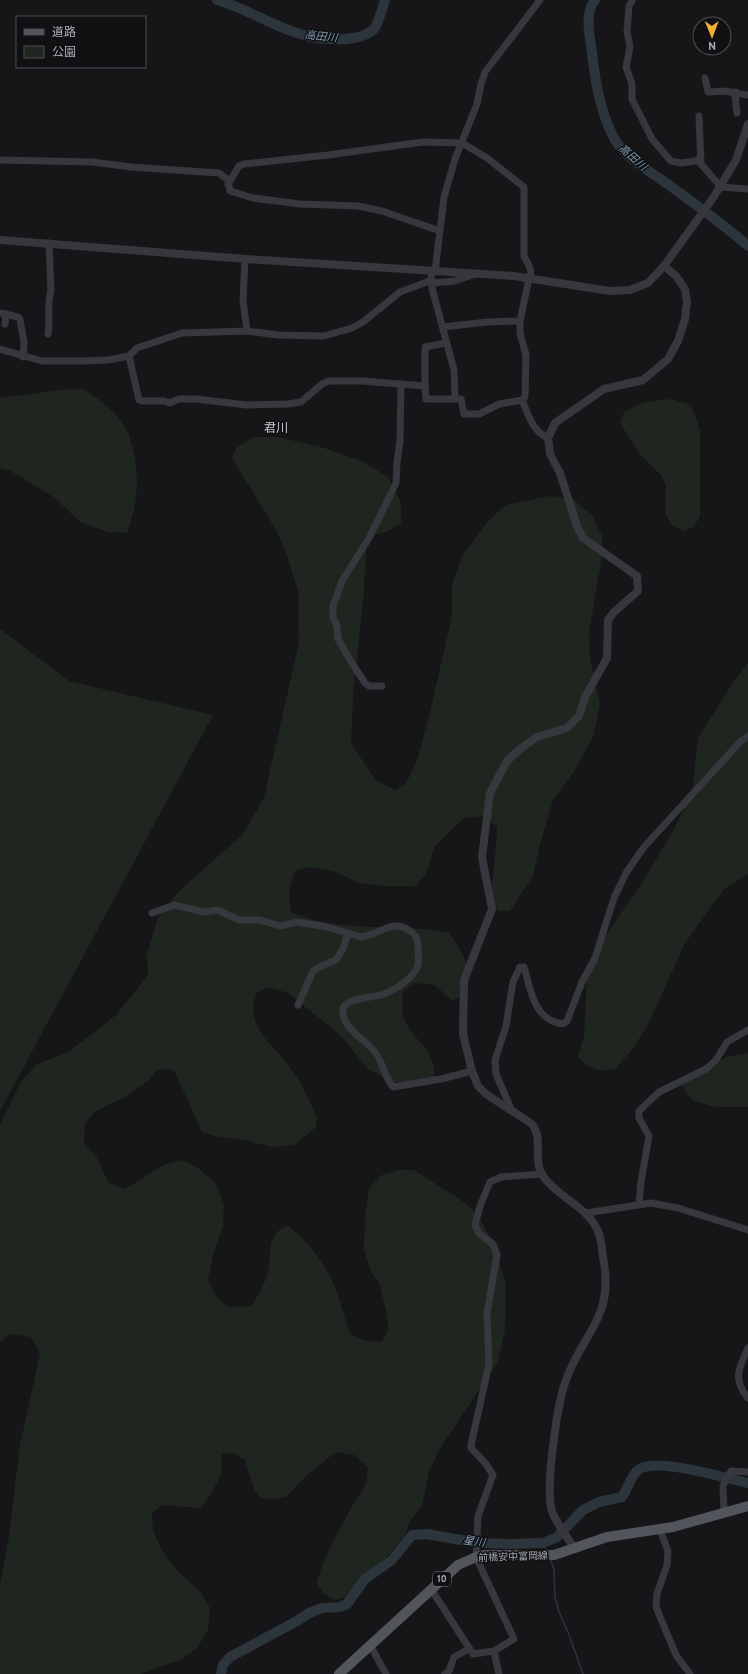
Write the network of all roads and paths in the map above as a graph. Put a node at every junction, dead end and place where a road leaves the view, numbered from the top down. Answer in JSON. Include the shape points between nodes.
{"nodes":[{"id":1,"x":540,"y":0,"type":"edge"},
{"id":2,"x":632,"y":1,"type":"edge"},
{"id":3,"x":705,"y":78,"type":"dead end"},
{"id":4,"x":736,"y":92,"type":"junction"},
{"id":5,"x":748,"y":95,"type":"edge"},
{"id":6,"x":737,"y":113,"type":"dead end"},
{"id":7,"x":699,"y":116,"type":"dead end"},
{"id":8,"x":748,"y":124,"type":"edge"},
{"id":9,"x":747,"y":133,"type":"edge"},
{"id":10,"x":462,"y":143,"type":"junction"},
{"id":11,"x":700,"y":158,"type":"junction"},
{"id":12,"x":0,"y":160,"type":"edge"},
{"id":13,"x":228,"y":184,"type":"junction"},
{"id":14,"x":721,"y":187,"type":"junction"},
{"id":15,"x":748,"y":189,"type":"edge"},
{"id":16,"x":440,"y":231,"type":"junction"},
{"id":17,"x":0,"y":240,"type":"edge"},
{"id":18,"x":49,"y":244,"type":"junction"},
{"id":19,"x":245,"y":259,"type":"junction"},
{"id":20,"x":664,"y":266,"type":"junction"},
{"id":21,"x":475,"y":274,"type":"junction"},
{"id":22,"x":432,"y":277,"type":"junction"},
{"id":23,"x":532,"y":278,"type":"junction"},
{"id":24,"x":3,"y":314,"type":"edge"},
{"id":25,"x":520,"y":321,"type":"junction"},
{"id":26,"x":5,"y":324,"type":"dead end"},
{"id":27,"x":443,"y":327,"type":"junction"},
{"id":28,"x":247,"y":331,"type":"junction"},
{"id":29,"x":48,"y":334,"type":"dead end"},
{"id":30,"x":446,"y":342,"type":"junction"},
{"id":31,"x":0,"y":349,"type":"edge"},
{"id":32,"x":129,"y":356,"type":"junction"},
{"id":33,"x":23,"y":357,"type":"junction"},
{"id":34,"x":401,"y":384,"type":"junction"},
{"id":35,"x":425,"y":386,"type":"junction"},
{"id":36,"x":455,"y":399,"type":"junction"},
{"id":37,"x":522,"y":400,"type":"junction"},
{"id":38,"x":548,"y":438,"type":"junction"},
{"id":39,"x":382,"y":686,"type":"dead end"},
{"id":40,"x":748,"y":736,"type":"edge"},
{"id":41,"x":152,"y":913,"type":"dead end"},
{"id":42,"x":348,"y":933,"type":"junction"},
{"id":43,"x":298,"y":1004,"type":"dead end"},
{"id":44,"x":748,"y":1030,"type":"edge"},
{"id":45,"x":472,"y":1071,"type":"junction"},
{"id":46,"x":512,"y":1111,"type":"junction"},
{"id":47,"x":542,"y":1174,"type":"junction"},
{"id":48,"x":639,"y":1205,"type":"junction"},
{"id":49,"x":586,"y":1213,"type":"junction"},
{"id":50,"x":748,"y":1230,"type":"edge"},
{"id":51,"x":748,"y":1348,"type":"edge"},
{"id":52,"x":748,"y":1398,"type":"edge"},
{"id":53,"x":748,"y":1472,"type":"edge"},
{"id":54,"x":748,"y":1506,"type":"edge"},
{"id":55,"x":724,"y":1512,"type":"junction"},
{"id":56,"x":660,"y":1530,"type":"junction"},
{"id":57,"x":572,"y":1544,"type":"junction"},
{"id":58,"x":476,"y":1556,"type":"junction"},
{"id":59,"x":431,"y":1589,"type":"junction"},
{"id":60,"x":370,"y":1645,"type":"junction"},
{"id":61,"x":468,"y":1649,"type":"junction"},
{"id":62,"x":494,"y":1651,"type":"junction"},
{"id":63,"x":339,"y":1674,"type":"edge"},
{"id":64,"x":386,"y":1674,"type":"edge"},
{"id":65,"x":446,"y":1674,"type":"edge"},
{"id":66,"x":499,"y":1674,"type":"edge"},
{"id":67,"x":690,"y":1674,"type":"edge"}],
"edges":[{"from":1,"to":10,"type":"street","via":[[485,72],[477,104]]},
{"from":2,"to":11,"type":"street","via":[[628,6],[627,32],[630,47],[626,68],[632,84],[632,99],[652,139],[671,161],[681,164]]},
{"from":3,"to":4,"type":"street","via":[[708,92]]},
{"from":4,"to":5,"type":"street"},
{"from":4,"to":6,"type":"street"},
{"from":7,"to":11,"type":"street"},
{"from":8,"to":9,"type":"street"},
{"from":9,"to":14,"type":"street"},
{"from":10,"to":13,"type":"street","via":[[423,142],[244,164],[239,166]]},
{"from":10,"to":16,"type":"street","via":[[444,197]]},
{"from":10,"to":23,"type":"street","via":[[524,186],[524,256],[530,266]]},
{"from":11,"to":14,"type":"street","via":[[700,164]]},
{"from":12,"to":13,"type":"street","via":[[92,162],[214,173],[224,176]]},
{"from":13,"to":16,"type":"street","via":[[233,193],[253,198],[300,204],[358,206],[382,211]]},
{"from":14,"to":15,"type":"street"},
{"from":14,"to":20,"type":"street"},
{"from":16,"to":22,"type":"street"},
{"from":17,"to":18,"type":"street"},
{"from":18,"to":19,"type":"street"},
{"from":18,"to":29,"type":"street","via":[[51,291],[48,298]]},
{"from":19,"to":22,"type":"street"},
{"from":19,"to":28,"type":"street","via":[[243,300]]},
{"from":20,"to":23,"type":"street","via":[[648,283],[630,290],[610,291]]},
{"from":20,"to":38,"type":"street","via":[[676,276],[685,289],[687,302],[678,341],[668,359],[643,380],[604,389],[555,423]]},
{"from":21,"to":22,"type":"street"},
{"from":21,"to":22,"type":"street","via":[[455,281]]},
{"from":21,"to":23,"type":"street"},
{"from":22,"to":27,"type":"street"},
{"from":22,"to":28,"type":"street","via":[[400,292],[363,322],[341,332],[324,336],[304,336]]},
{"from":23,"to":25,"type":"street","via":[[528,283]]},
{"from":24,"to":26,"type":"street"},
{"from":24,"to":33,"type":"street","via":[[18,317],[20,320],[24,343]]},
{"from":25,"to":27,"type":"street"},
{"from":25,"to":37,"type":"street","via":[[520,333],[526,355],[525,397]]},
{"from":27,"to":30,"type":"street"},
{"from":28,"to":32,"type":"street","via":[[182,333],[137,348]]},
{"from":30,"to":35,"type":"street","via":[[424,347]]},
{"from":30,"to":36,"type":"street","via":[[454,370]]},
{"from":31,"to":33,"type":"street"},
{"from":32,"to":33,"type":"street","via":[[108,360],[60,362]]},
{"from":32,"to":34,"type":"street","via":[[139,400],[142,401],[170,403],[179,399],[196,399],[267,405],[301,402],[329,381]]},
{"from":34,"to":35,"type":"street"},
{"from":34,"to":39,"type":"street","via":[[396,483],[369,538],[342,581],[333,618],[338,626],[338,639],[365,683],[369,686]]},
{"from":35,"to":36,"type":"street","via":[[426,399]]},
{"from":36,"to":37,"type":"street","via":[[461,399],[464,414],[479,414],[499,404]]},
{"from":37,"to":38,"type":"street","via":[[533,425]]},
{"from":38,"to":45,"type":"street","via":[[550,454],[560,473],[583,538],[637,576],[638,591],[608,620],[607,658],[585,697],[579,716],[567,728],[537,737],[520,749],[507,761],[490,792],[482,857],[492,908],[464,980],[462,1001],[463,1034]]},
{"from":40,"to":46,"type":"street","via":[[644,847],[626,873],[612,905],[595,958],[582,982],[567,1021],[563,1024],[552,1022],[545,1017],[529,991],[524,967],[520,967],[513,982],[506,1026],[495,1060],[496,1074]]},
{"from":41,"to":42,"type":"street","via":[[174,905],[204,912],[218,910],[239,920],[260,920],[280,926],[297,922]]},
{"from":42,"to":43,"type":"street","via":[[336,960],[313,971]]},
{"from":42,"to":45,"type":"street","via":[[367,937],[376,931],[400,925],[416,935],[418,940],[418,965],[412,975],[384,994],[349,1002],[343,1007],[345,1022],[375,1052],[393,1087],[440,1080]]},
{"from":44,"to":48,"type":"street","via":[[727,1042],[716,1060],[706,1068],[659,1092],[639,1111],[639,1118],[649,1136],[640,1182]]},
{"from":45,"to":46,"type":"street","via":[[478,1086]]},
{"from":46,"to":47,"type":"street","via":[[536,1129]]},
{"from":47,"to":49,"type":"street","via":[[552,1187]]},
{"from":47,"to":58,"type":"street","via":[[501,1177],[490,1182],[476,1220],[476,1230],[493,1244],[497,1255],[487,1313],[489,1364],[471,1444],[471,1448],[493,1475],[478,1516]]},
{"from":48,"to":49,"type":"street"},
{"from":48,"to":50,"type":"street","via":[[651,1203],[678,1208]]},
{"from":49,"to":57,"type":"street","via":[[599,1232],[607,1289],[599,1319],[566,1380],[559,1407],[550,1499],[553,1512]]},
{"from":51,"to":52,"type":"street","via":[[738,1371],[738,1384]]},
{"from":53,"to":55,"type":"street","via":[[731,1471],[723,1486]]},
{"from":54,"to":55,"type":"main road","name":"前橋安中富岡線","number":"10"},
{"from":55,"to":56,"type":"main road","name":"前橋安中富岡線","number":"10"},
{"from":56,"to":57,"type":"main road","name":"前橋安中富岡線","number":"10"},
{"from":56,"to":67,"type":"street","via":[[668,1551],[656,1607],[676,1656]]},
{"from":57,"to":58,"type":"main road","name":"前橋安中富岡線","number":"10","via":[[546,1556]]},
{"from":58,"to":59,"type":"main road","name":"前橋安中富岡線","number":"10","via":[[458,1565]]},
{"from":58,"to":62,"type":"street","via":[[514,1639]]},
{"from":59,"to":60,"type":"main road","name":"前橋安中富岡線","number":"10"},
{"from":59,"to":61,"type":"street"},
{"from":60,"to":63,"type":"main road","name":"前橋安中富岡線","number":"10"},
{"from":60,"to":64,"type":"street"},
{"from":61,"to":62,"type":"street","via":[[473,1654]]},
{"from":61,"to":65,"type":"street","via":[[454,1657]]},
{"from":62,"to":66,"type":"street"}]}
